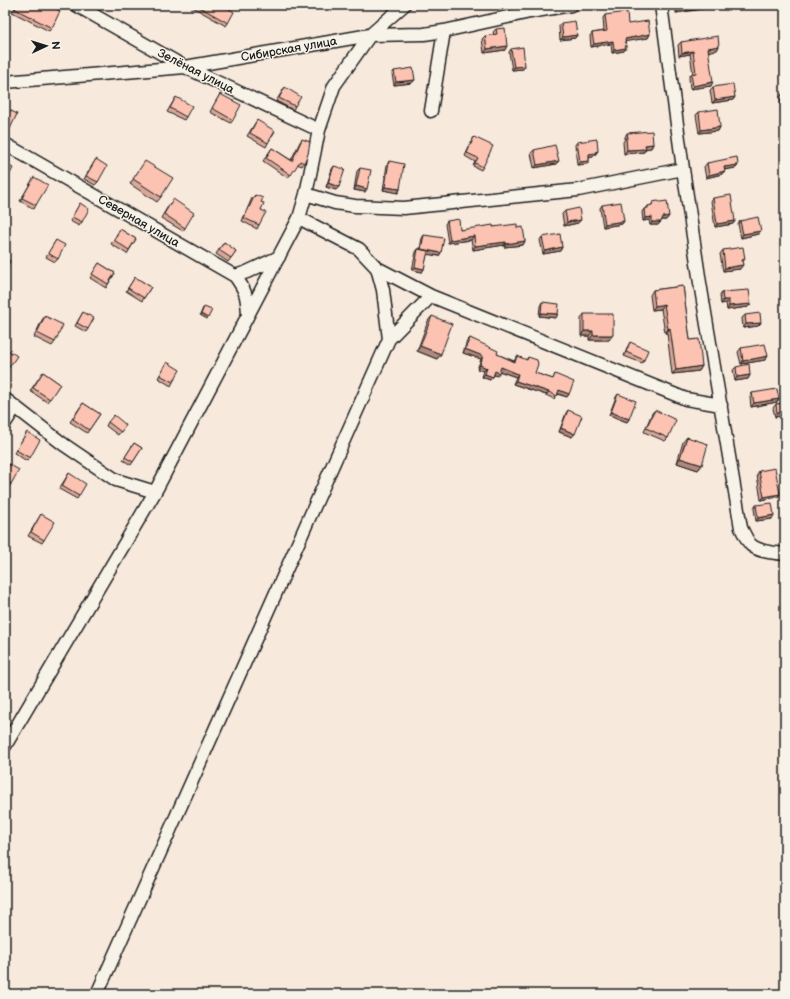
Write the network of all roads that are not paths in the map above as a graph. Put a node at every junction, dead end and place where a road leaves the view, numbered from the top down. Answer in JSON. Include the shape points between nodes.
{"nodes":[{"id":1,"x":76,"y":5,"type":"edge"},
{"id":2,"x":571,"y":5,"type":"edge"},
{"id":3,"x":661,"y":5,"type":"edge"},
{"id":4,"x":398,"y":6,"type":"edge"},
{"id":5,"x":532,"y":8,"type":"edge"},
{"id":6,"x":444,"y":31,"type":"junction"},
{"id":7,"x":370,"y":35,"type":"junction"},
{"id":8,"x":185,"y":67,"type":"junction"},
{"id":9,"x":5,"y":82,"type":"edge"},
{"id":10,"x":431,"y":111,"type":"dead end"},
{"id":11,"x":319,"y":130,"type":"junction"},
{"id":12,"x":5,"y":144,"type":"edge"},
{"id":13,"x":683,"y":169,"type":"junction"},
{"id":14,"x":306,"y":194,"type":"junction"},
{"id":15,"x":299,"y":218,"type":"junction"},
{"id":16,"x":279,"y":257,"type":"junction"},
{"id":17,"x":377,"y":268,"type":"junction"},
{"id":18,"x":235,"y":276,"type":"junction"},
{"id":19,"x":431,"y":296,"type":"junction"},
{"id":20,"x":248,"y":316,"type":"junction"},
{"id":21,"x":389,"y":339,"type":"junction"},
{"id":22,"x":5,"y":399,"type":"edge"},
{"id":23,"x":721,"y":405,"type":"junction"},
{"id":24,"x":15,"y":407,"type":"junction"},
{"id":25,"x":5,"y":422,"type":"edge"},
{"id":26,"x":155,"y":492,"type":"junction"},
{"id":27,"x":785,"y":554,"type":"edge"},
{"id":28,"x":5,"y":746,"type":"edge"},
{"id":29,"x":97,"y":994,"type":"edge"}],
"edges":[{"from":1,"to":8,"type":"street","name":"Зелёная улица"},
{"from":2,"to":5,"type":"street","name":"Сибирская улица"},
{"from":3,"to":13,"type":"street"},
{"from":4,"to":7,"type":"street"},
{"from":5,"to":6,"type":"street","name":"Сибирская улица"},
{"from":6,"to":7,"type":"street","name":"Сибирская улица"},
{"from":6,"to":10,"type":"street"},
{"from":7,"to":8,"type":"street","name":"Сибирская улица"},
{"from":7,"to":11,"type":"street","via":[[334,86]]},
{"from":8,"to":9,"type":"street","name":"Сибирская улица"},
{"from":8,"to":11,"type":"street","name":"Зелёная улица"},
{"from":11,"to":14,"type":"street"},
{"from":12,"to":18,"type":"street","name":"Северная улица"},
{"from":13,"to":14,"type":"street","via":[[578,190],[422,207],[355,206]]},
{"from":13,"to":23,"type":"street"},
{"from":14,"to":15,"type":"street"},
{"from":15,"to":16,"type":"street"},
{"from":15,"to":17,"type":"street","via":[[359,249]]},
{"from":16,"to":18,"type":"street"},
{"from":16,"to":20,"type":"street"},
{"from":17,"to":19,"type":"street"},
{"from":17,"to":21,"type":"street","via":[[383,290]]},
{"from":18,"to":20,"type":"street","name":"Северная улица","via":[[247,297]]},
{"from":19,"to":21,"type":"street"},
{"from":19,"to":23,"type":"street","via":[[686,399]]},
{"from":20,"to":26,"type":"street"},
{"from":21,"to":29,"type":"street"},
{"from":22,"to":24,"type":"street"},
{"from":23,"to":27,"type":"street","via":[[741,528],[756,548]]},
{"from":24,"to":25,"type":"street"},
{"from":24,"to":26,"type":"street","via":[[116,480]]},
{"from":26,"to":28,"type":"street"}]}
